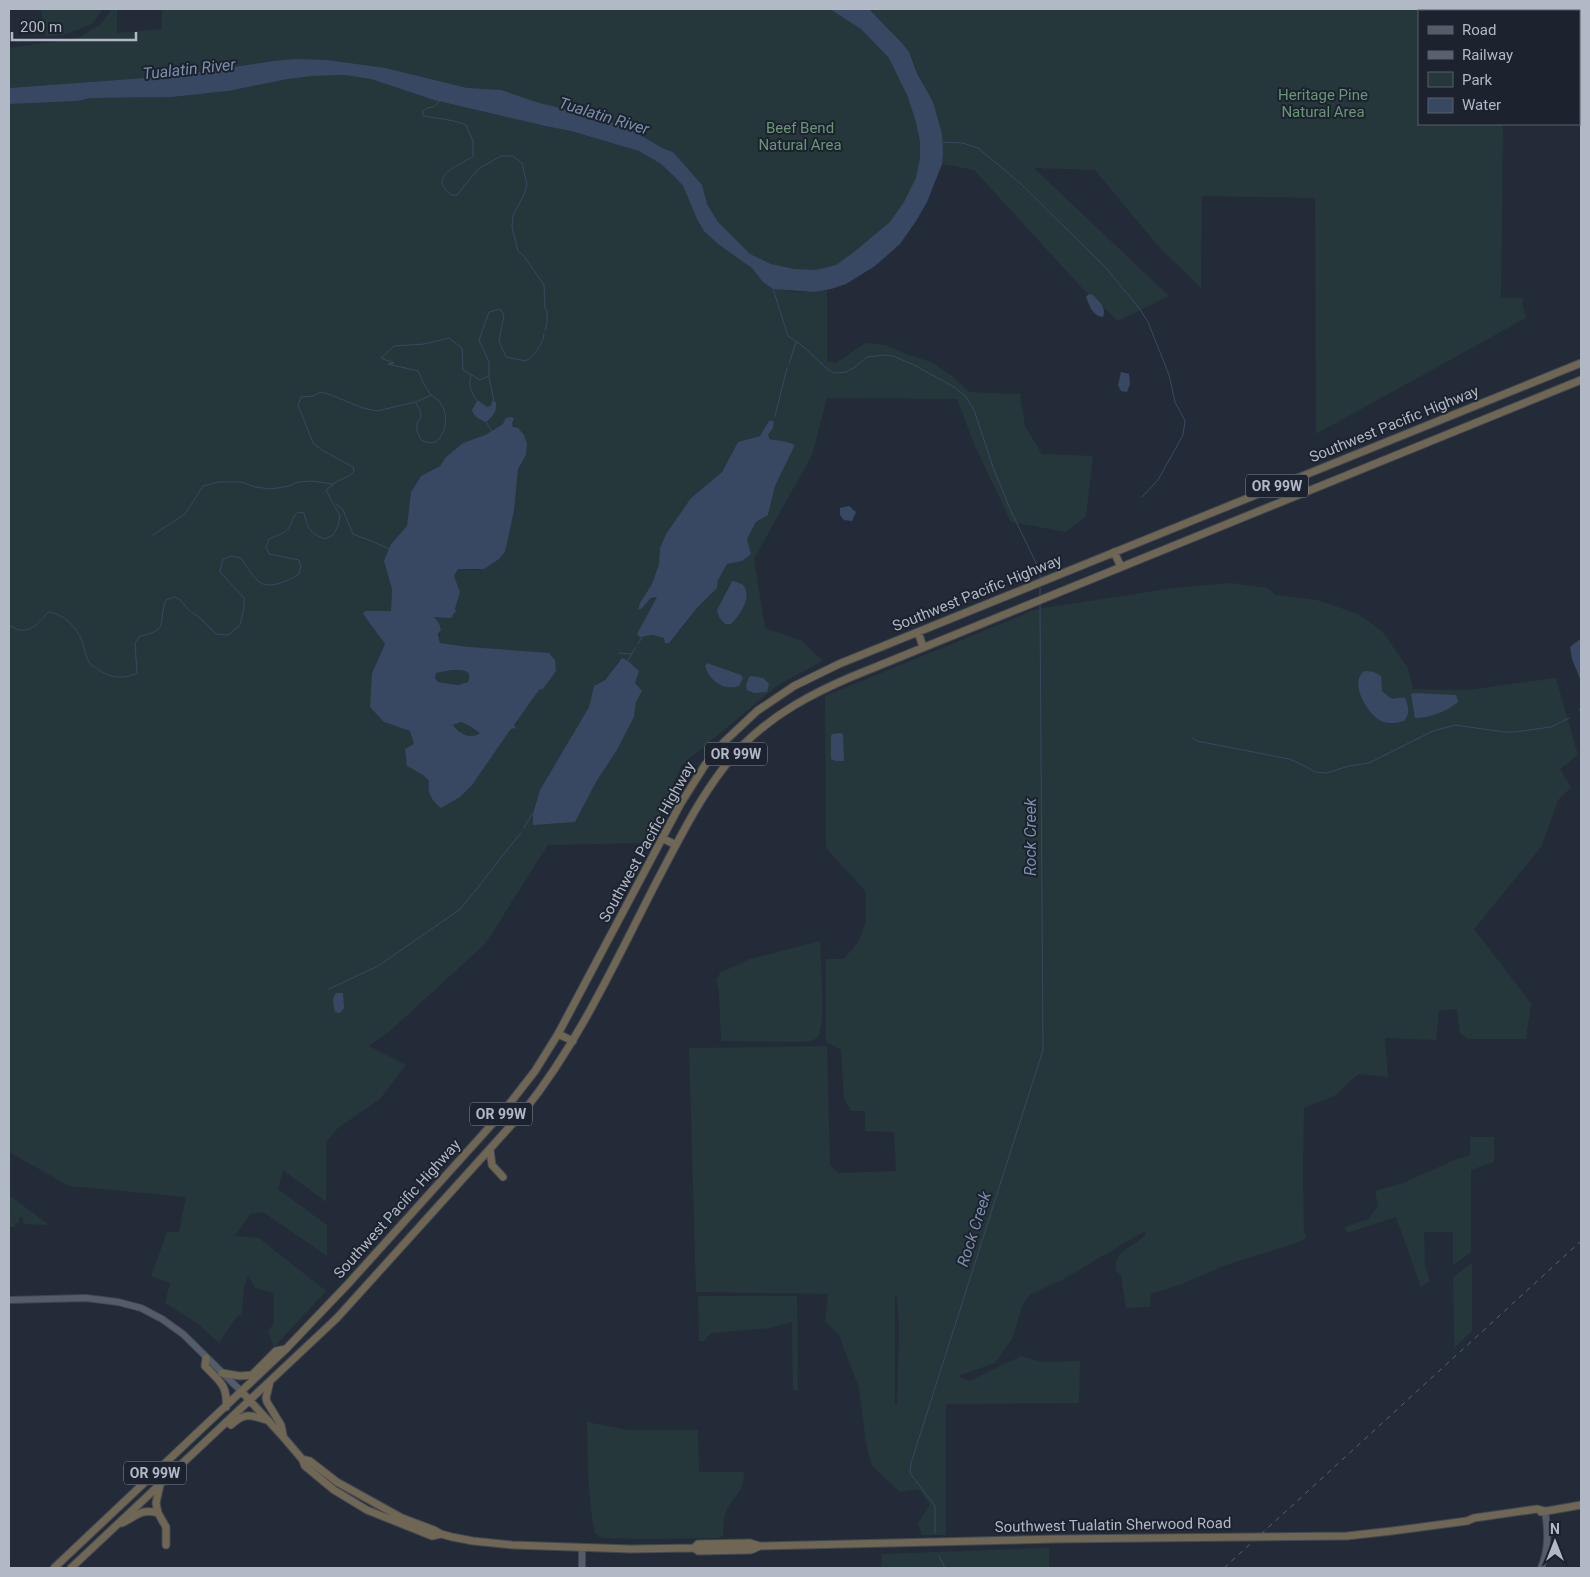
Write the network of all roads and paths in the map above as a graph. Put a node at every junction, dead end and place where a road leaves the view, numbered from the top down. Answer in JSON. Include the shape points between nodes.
{"nodes":[{"id":1,"x":1581,"y":363,"type":"edge"},
{"id":2,"x":1581,"y":380,"type":"edge"},
{"id":3,"x":1114,"y":552,"type":"junction"},
{"id":4,"x":1120,"y":567,"type":"junction"},
{"id":5,"x":918,"y":632,"type":"junction"},
{"id":6,"x":923,"y":647,"type":"junction"},
{"id":7,"x":662,"y":838,"type":"junction"},
{"id":8,"x":676,"y":845,"type":"junction"},
{"id":9,"x":558,"y":1034,"type":"junction"},
{"id":10,"x":572,"y":1041,"type":"junction"},
{"id":11,"x":490,"y":1150,"type":"junction"},
{"id":12,"x":503,"y":1177,"type":"dead end"},
{"id":13,"x":9,"y":1298,"type":"edge"},
{"id":14,"x":286,"y":1349,"type":"junction"},
{"id":15,"x":206,"y":1358,"type":"junction"},
{"id":16,"x":222,"y":1373,"type":"junction"},
{"id":17,"x":270,"y":1381,"type":"junction"},
{"id":18,"x":242,"y":1392,"type":"junction"},
{"id":19,"x":250,"y":1401,"type":"junction"},
{"id":20,"x":226,"y":1407,"type":"junction"},
{"id":21,"x":268,"y":1420,"type":"junction"},
{"id":22,"x":283,"y":1436,"type":"junction"},
{"id":23,"x":201,"y":1446,"type":"junction"},
{"id":24,"x":302,"y":1458,"type":"junction"},
{"id":25,"x":160,"y":1485,"type":"junction"},
{"id":26,"x":337,"y":1492,"type":"junction"},
{"id":27,"x":374,"y":1503,"type":"junction"},
{"id":28,"x":1581,"y":1505,"type":"edge"},
{"id":29,"x":1545,"y":1510,"type":"junction"},
{"id":30,"x":158,"y":1513,"type":"junction"},
{"id":31,"x":118,"y":1524,"type":"junction"},
{"id":32,"x":441,"y":1534,"type":"junction"},
{"id":33,"x":166,"y":1545,"type":"dead end"},
{"id":34,"x":582,"y":1547,"type":"junction"},
{"id":35,"x":54,"y":1568,"type":"edge"},
{"id":36,"x":71,"y":1568,"type":"edge"},
{"id":37,"x":582,"y":1568,"type":"edge"},
{"id":38,"x":1541,"y":1568,"type":"edge"}],
"edges":[{"from":1,"to":3,"type":"highway","name":"Southwest Pacific Highway","number":"OR 99W"},
{"from":2,"to":4,"type":"highway","name":"Southwest Pacific Highway","number":"OR 99W"},
{"from":3,"to":4,"type":"highway"},
{"from":3,"to":5,"type":"highway","name":"Southwest Pacific Highway","number":"OR 99W"},
{"from":4,"to":6,"type":"highway","name":"Southwest Pacific Highway","number":"OR 99W"},
{"from":5,"to":6,"type":"highway"},
{"from":5,"to":7,"type":"highway","name":"Southwest Pacific Highway","number":"OR 99W","via":[[806,679],[757,711],[705,765]]},
{"from":6,"to":8,"type":"highway","name":"Southwest Pacific Highway","number":"OR 99W","via":[[819,691],[766,724],[720,773]]},
{"from":7,"to":8,"type":"highway"},
{"from":7,"to":9,"type":"highway","name":"Southwest Pacific Highway","number":"OR 99W"},
{"from":8,"to":10,"type":"highway","name":"Southwest Pacific Highway","number":"OR 99W"},
{"from":9,"to":10,"type":"highway"},
{"from":9,"to":14,"type":"highway","name":"Southwest Pacific Highway","number":"OR 99W","via":[[535,1071],[503,1112]]},
{"from":10,"to":11,"type":"highway","name":"Southwest Pacific Highway","number":"OR 99W","via":[[536,1096]]},
{"from":11,"to":12,"type":"highway","via":[[492,1165]]},
{"from":11,"to":17,"type":"highway","name":"Southwest Pacific Highway","number":"OR 99W","via":[[337,1318]]},
{"from":13,"to":15,"type":"main road","via":[[91,1298],[130,1304],[170,1323]]},
{"from":14,"to":16,"type":"highway","via":[[276,1351],[252,1375]]},
{"from":14,"to":18,"type":"highway","name":"Southwest Pacific Highway","number":"OR 99W"},
{"from":15,"to":16,"type":"main road"},
{"from":15,"to":20,"type":"highway","via":[[205,1366],[225,1388]]},
{"from":16,"to":18,"type":"main road"},
{"from":17,"to":19,"type":"highway","name":"Southwest Pacific Highway","number":"OR 99W"},
{"from":17,"to":22,"type":"highway","via":[[266,1398],[281,1425]]},
{"from":18,"to":19,"type":"highway","name":"Southwest Tualatin Sherwood Road"},
{"from":18,"to":20,"type":"highway","name":"Southwest Pacific Highway","number":"OR 99W"},
{"from":19,"to":21,"type":"highway","name":"Southwest Tualatin Sherwood Road"},
{"from":19,"to":23,"type":"highway","name":"Southwest Pacific Highway","number":"OR 99W"},
{"from":20,"to":35,"type":"highway","name":"Southwest Pacific Highway","number":"OR 99W"},
{"from":21,"to":22,"type":"highway","name":"Southwest Tualatin Sherwood Road"},
{"from":21,"to":23,"type":"highway","via":[[242,1416],[208,1446]]},
{"from":22,"to":24,"type":"highway","name":"Southwest Tualatin Sherwood Road"},
{"from":23,"to":25,"type":"highway","name":"Southwest Pacific Highway","number":"OR 99W"},
{"from":24,"to":26,"type":"highway","name":"Southwest Tualatin Sherwood Road","via":[[305,1466]]},
{"from":24,"to":27,"type":"highway","name":"Southwest Tualatin Sherwood Road"},
{"from":25,"to":30,"type":"highway","via":[[156,1501]]},
{"from":25,"to":31,"type":"highway","name":"Southwest Pacific Highway","number":"OR 99W"},
{"from":26,"to":27,"type":"highway"},
{"from":26,"to":32,"type":"highway","name":"Southwest Tualatin Sherwood Road","via":[[406,1527],[432,1536]]},
{"from":27,"to":32,"type":"highway","name":"Southwest Tualatin Sherwood Road"},
{"from":28,"to":29,"type":"highway","name":"Southwest Tualatin Sherwood Road"},
{"from":29,"to":34,"type":"highway","name":"Southwest Tualatin Sherwood Road","via":[[1538,1514],[1474,1522],[1333,1536],[760,1546],[750,1542],[650,1549]]},
{"from":29,"to":38,"type":"main road","via":[[1548,1537]]},
{"from":30,"to":31,"type":"highway","via":[[143,1511]]},
{"from":30,"to":33,"type":"highway","via":[[166,1526]]},
{"from":31,"to":36,"type":"highway","name":"Southwest Pacific Highway","number":"OR 99W"},
{"from":32,"to":34,"type":"highway","name":"Southwest Tualatin Sherwood Road","via":[[499,1544]]},
{"from":34,"to":37,"type":"main road"}]}
